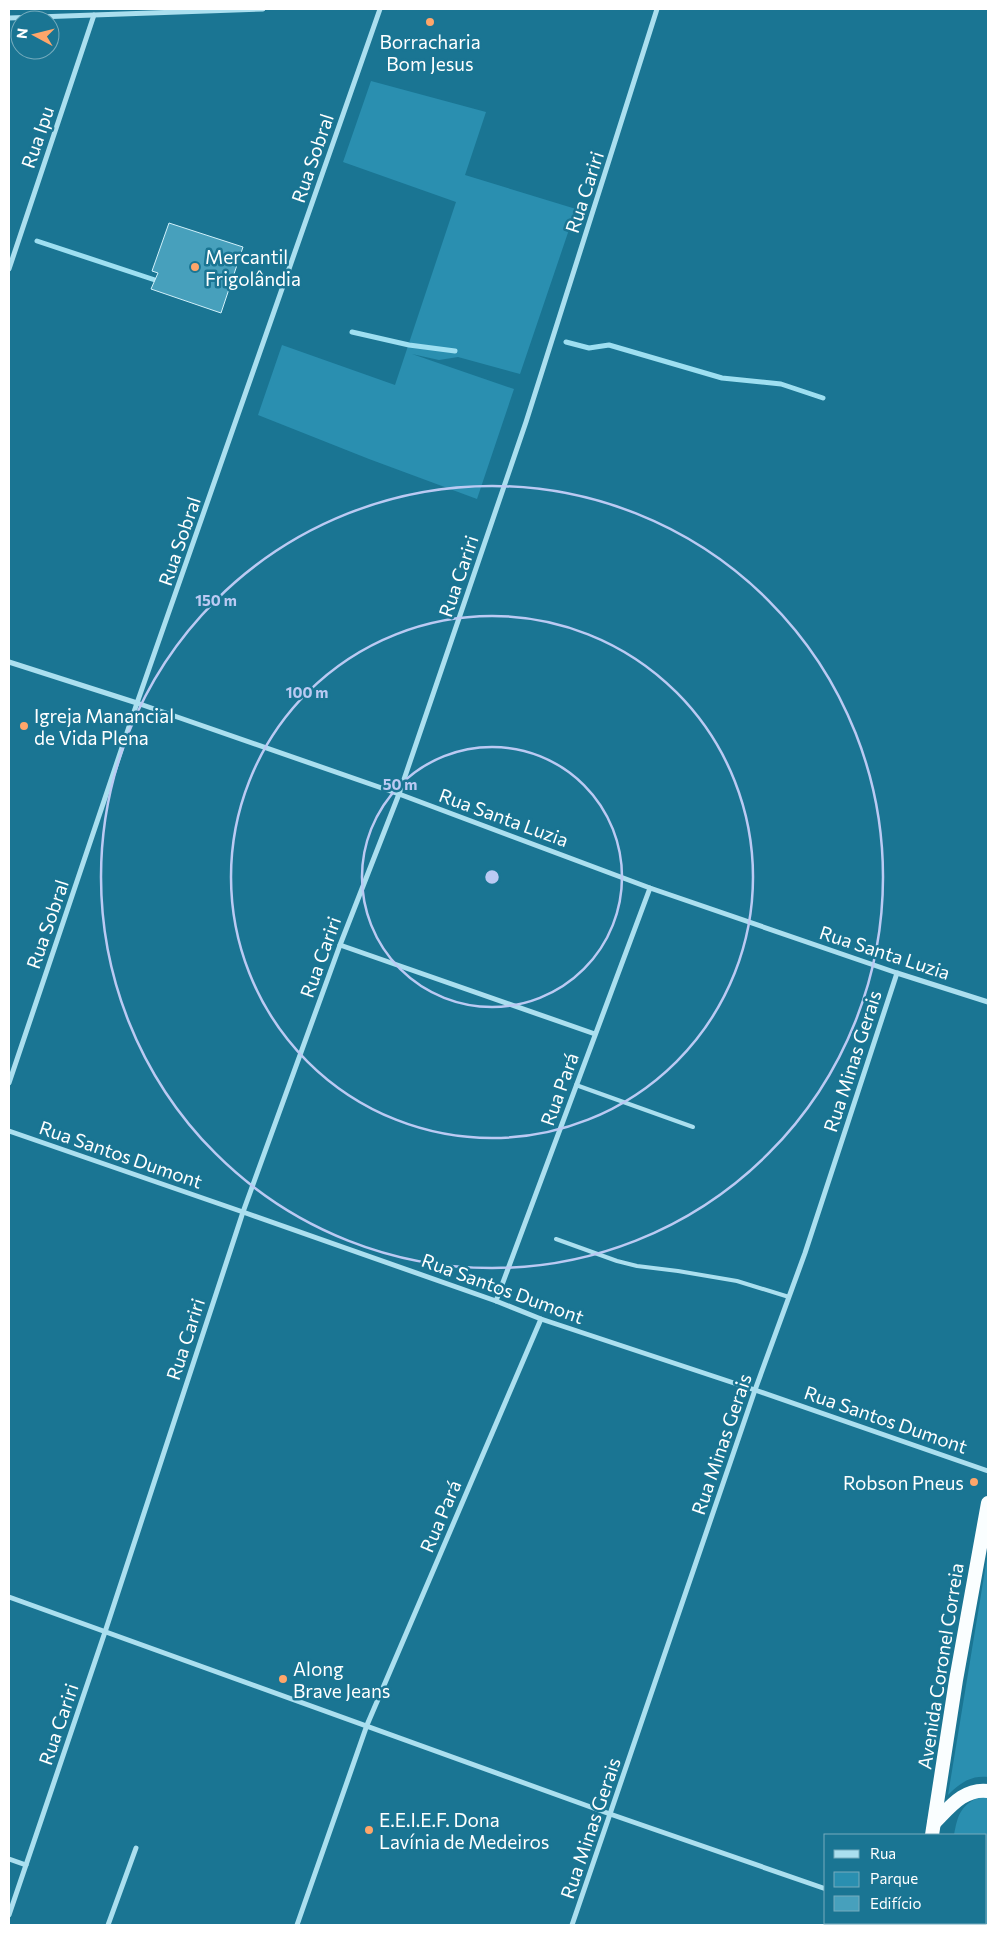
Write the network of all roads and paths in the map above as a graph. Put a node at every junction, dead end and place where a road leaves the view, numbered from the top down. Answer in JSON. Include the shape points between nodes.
{"nodes":[{"id":1,"x":243,"y":9,"type":"edge"},
{"id":2,"x":263,"y":9,"type":"edge"},
{"id":3,"x":380,"y":9,"type":"edge"},
{"id":4,"x":657,"y":9,"type":"edge"},
{"id":5,"x":159,"y":11,"type":"edge"},
{"id":6,"x":94,"y":15,"type":"junction"},
{"id":7,"x":9,"y":18,"type":"edge"},
{"id":8,"x":9,"y":269,"type":"edge"},
{"id":9,"x":9,"y":662,"type":"edge"},
{"id":10,"x":137,"y":703,"type":"junction"},
{"id":11,"x":399,"y":794,"type":"junction"},
{"id":12,"x":650,"y":888,"type":"junction"},
{"id":13,"x":340,"y":945,"type":"junction"},
{"id":14,"x":897,"y":973,"type":"junction"},
{"id":15,"x":988,"y":1002,"type":"edge"},
{"id":16,"x":595,"y":1034,"type":"junction"},
{"id":17,"x":9,"y":1083,"type":"edge"},
{"id":18,"x":576,"y":1085,"type":"junction"},
{"id":19,"x":693,"y":1127,"type":"dead end"},
{"id":20,"x":9,"y":1131,"type":"edge"},
{"id":21,"x":243,"y":1212,"type":"junction"},
{"id":22,"x":556,"y":1239,"type":"dead end"},
{"id":23,"x":789,"y":1297,"type":"junction"},
{"id":24,"x":496,"y":1301,"type":"junction"},
{"id":25,"x":541,"y":1319,"type":"junction"},
{"id":26,"x":755,"y":1390,"type":"junction"},
{"id":27,"x":988,"y":1471,"type":"edge"},
{"id":28,"x":988,"y":1503,"type":"edge"},
{"id":29,"x":9,"y":1597,"type":"edge"},
{"id":30,"x":105,"y":1632,"type":"junction"},
{"id":31,"x":367,"y":1725,"type":"junction"},
{"id":32,"x":988,"y":1791,"type":"edge"},
{"id":33,"x":610,"y":1814,"type":"junction"},
{"id":34,"x":933,"y":1829,"type":"edge"},
{"id":35,"x":136,"y":1848,"type":"dead end"},
{"id":36,"x":9,"y":1859,"type":"edge"},
{"id":37,"x":26,"y":1865,"type":"junction"},
{"id":38,"x":824,"y":1889,"type":"edge"},
{"id":39,"x":9,"y":1915,"type":"edge"},
{"id":40,"x":108,"y":1925,"type":"edge"},
{"id":41,"x":297,"y":1925,"type":"edge"},
{"id":42,"x":572,"y":1925,"type":"edge"}],
"edges":[{"from":1,"to":2,"type":"street"},
{"from":1,"to":5,"type":"street"},
{"from":3,"to":10,"type":"street","name":"Rua Sobral"},
{"from":4,"to":11,"type":"street","name":"Rua Cariri","via":[[526,422]]},
{"from":5,"to":6,"type":"street"},
{"from":6,"to":7,"type":"street"},
{"from":6,"to":8,"type":"street","name":"Rua Ipu"},
{"from":9,"to":10,"type":"street","name":"Rua Santa Luzia"},
{"from":10,"to":11,"type":"street","name":"Rua Santa Luzia"},
{"from":10,"to":17,"type":"street","name":"Rua Sobral"},
{"from":11,"to":12,"type":"street","name":"Rua Santa Luzia"},
{"from":11,"to":13,"type":"street","name":"Rua Cariri"},
{"from":12,"to":14,"type":"street","name":"Rua Santa Luzia"},
{"from":12,"to":16,"type":"street","name":"Rua Pará"},
{"from":13,"to":16,"type":"street"},
{"from":13,"to":21,"type":"street","name":"Rua Cariri"},
{"from":14,"to":15,"type":"street","name":"Rua Santa Luzia"},
{"from":14,"to":23,"type":"street","name":"Rua Minas Gerais"},
{"from":16,"to":18,"type":"street","name":"Rua Pará"},
{"from":18,"to":19,"type":"lane"},
{"from":18,"to":24,"type":"street","name":"Rua Pará"},
{"from":20,"to":21,"type":"street","name":"Rua Santos Dumont"},
{"from":21,"to":24,"type":"street","name":"Rua Santos Dumont"},
{"from":21,"to":30,"type":"street","name":"Rua Cariri"},
{"from":22,"to":23,"type":"lane","via":[[637,1266],[730,1280]]},
{"from":23,"to":26,"type":"street","name":"Rua Minas Gerais"},
{"from":24,"to":25,"type":"street","name":"Rua Santos Dumont"},
{"from":25,"to":26,"type":"street","name":"Rua Santos Dumont"},
{"from":25,"to":31,"type":"street","name":"Rua Pará"},
{"from":26,"to":27,"type":"street","name":"Rua Santos Dumont"},
{"from":26,"to":33,"type":"street","name":"Rua Minas Gerais"},
{"from":28,"to":34,"type":"highway","name":"Avenida Coronel Correia"},
{"from":29,"to":30,"type":"street"},
{"from":30,"to":31,"type":"street"},
{"from":30,"to":37,"type":"street","name":"Rua Cariri"},
{"from":31,"to":33,"type":"street"},
{"from":31,"to":41,"type":"street","name":"Rua Pará"},
{"from":32,"to":34,"type":"highway","via":[[970,1791],[957,1800]]},
{"from":33,"to":38,"type":"street"},
{"from":33,"to":42,"type":"street","name":"Rua Minas Gerais"},
{"from":35,"to":40,"type":"street"},
{"from":36,"to":37,"type":"street"},
{"from":37,"to":39,"type":"street","name":"Rua Cariri"}]}
